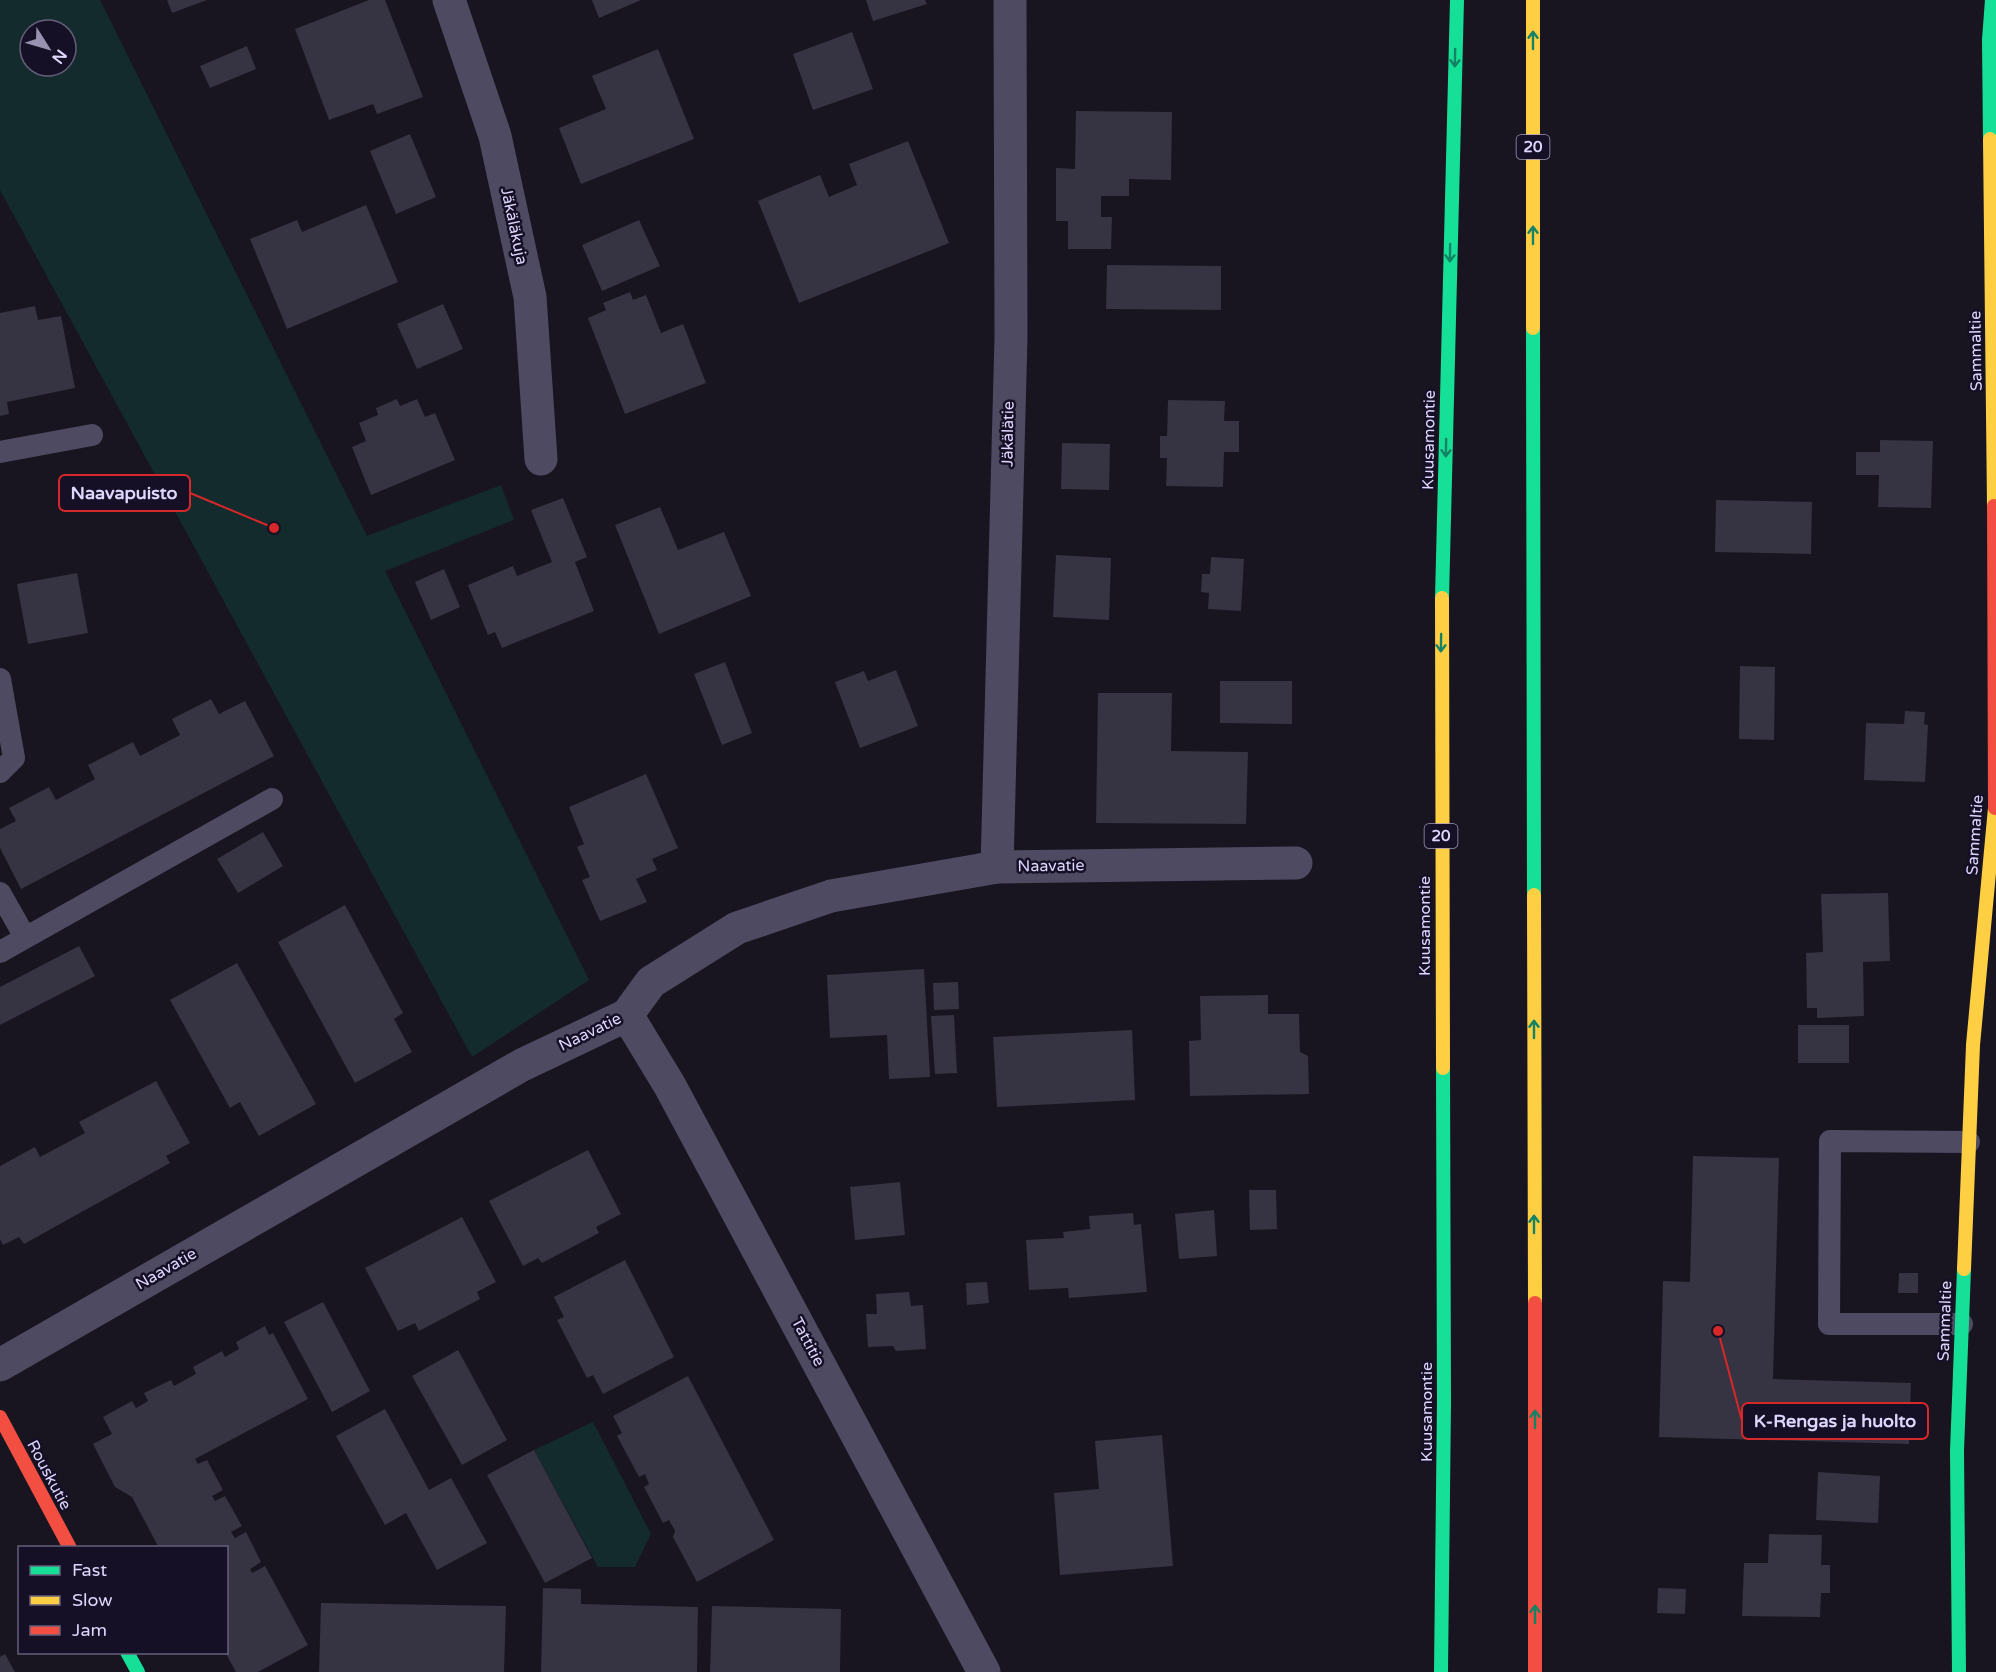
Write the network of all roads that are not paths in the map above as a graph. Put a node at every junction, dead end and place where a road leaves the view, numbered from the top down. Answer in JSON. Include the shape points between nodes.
{"nodes":[{"id":1,"x":449,"y":0,"type":"edge"},
{"id":2,"x":1010,"y":0,"type":"edge"},
{"id":3,"x":1457,"y":0,"type":"edge"},
{"id":4,"x":1533,"y":0,"type":"edge"},
{"id":5,"x":1992,"y":0,"type":"edge"},
{"id":6,"x":92,"y":435,"type":"dead end"},
{"id":7,"x":0,"y":452,"type":"edge"},
{"id":8,"x":541,"y":459,"type":"dead end"},
{"id":9,"x":0,"y":679,"type":"edge"},
{"id":10,"x":0,"y":772,"type":"edge"},
{"id":11,"x":272,"y":799,"type":"dead end"},
{"id":12,"x":1296,"y":863,"type":"dead end"},
{"id":13,"x":997,"y":867,"type":"junction"},
{"id":14,"x":0,"y":893,"type":"edge"},
{"id":15,"x":25,"y":938,"type":"junction"},
{"id":16,"x":0,"y":952,"type":"edge"},
{"id":17,"x":627,"y":1015,"type":"junction"},
{"id":18,"x":1969,"y":1142,"type":"junction"},
{"id":19,"x":1962,"y":1324,"type":"junction"},
{"id":20,"x":0,"y":1365,"type":"edge"},
{"id":21,"x":0,"y":1417,"type":"edge"},
{"id":22,"x":69,"y":1546,"type":"edge"},
{"id":23,"x":128,"y":1654,"type":"edge"},
{"id":24,"x":138,"y":1672,"type":"edge"},
{"id":25,"x":984,"y":1672,"type":"edge"},
{"id":26,"x":1442,"y":1672,"type":"edge"},
{"id":27,"x":1535,"y":1672,"type":"edge"},
{"id":28,"x":1959,"y":1672,"type":"edge"}],
"edges":[{"from":1,"to":8,"type":"street","name":"Jäkäläkuja","via":[[495,136],[530,297]]},
{"from":2,"to":13,"type":"street","name":"Jäkälätie","via":[[1011,337]]},
{"from":3,"to":26,"type":"main road","name":"Kuusamontie","number":"20","one_way":true,"via":[[1441,650]]},
{"from":27,"to":4,"type":"main road","number":"20","one_way":true},
{"from":5,"to":18,"type":"main road","name":"Sammaltie","via":[[1989,40],[1995,810],[1973,1045]]},
{"from":6,"to":7,"type":"lane"},
{"from":9,"to":10,"type":"lane","via":[[14,758]]},
{"from":11,"to":15,"type":"lane"},
{"from":12,"to":13,"type":"street","name":"Naavatie"},
{"from":13,"to":17,"type":"street","name":"Naavatie","via":[[831,896],[737,928],[651,982]]},
{"from":14,"to":15,"type":"lane"},
{"from":15,"to":16,"type":"lane"},
{"from":17,"to":20,"type":"street","name":"Naavatie","via":[[522,1065]]},
{"from":17,"to":25,"type":"street","name":"Tattitie","via":[[670,1086]]},
{"from":18,"to":19,"type":"main road","name":"Sammaltie"},
{"from":18,"to":19,"type":"lane","via":[[1830,1141],[1829,1324]]},
{"from":19,"to":28,"type":"main road","name":"Sammaltie","via":[[1957,1451]]},
{"from":21,"to":22,"type":"main road","name":"Rouskutie"},
{"from":23,"to":24,"type":"main road"}]}
